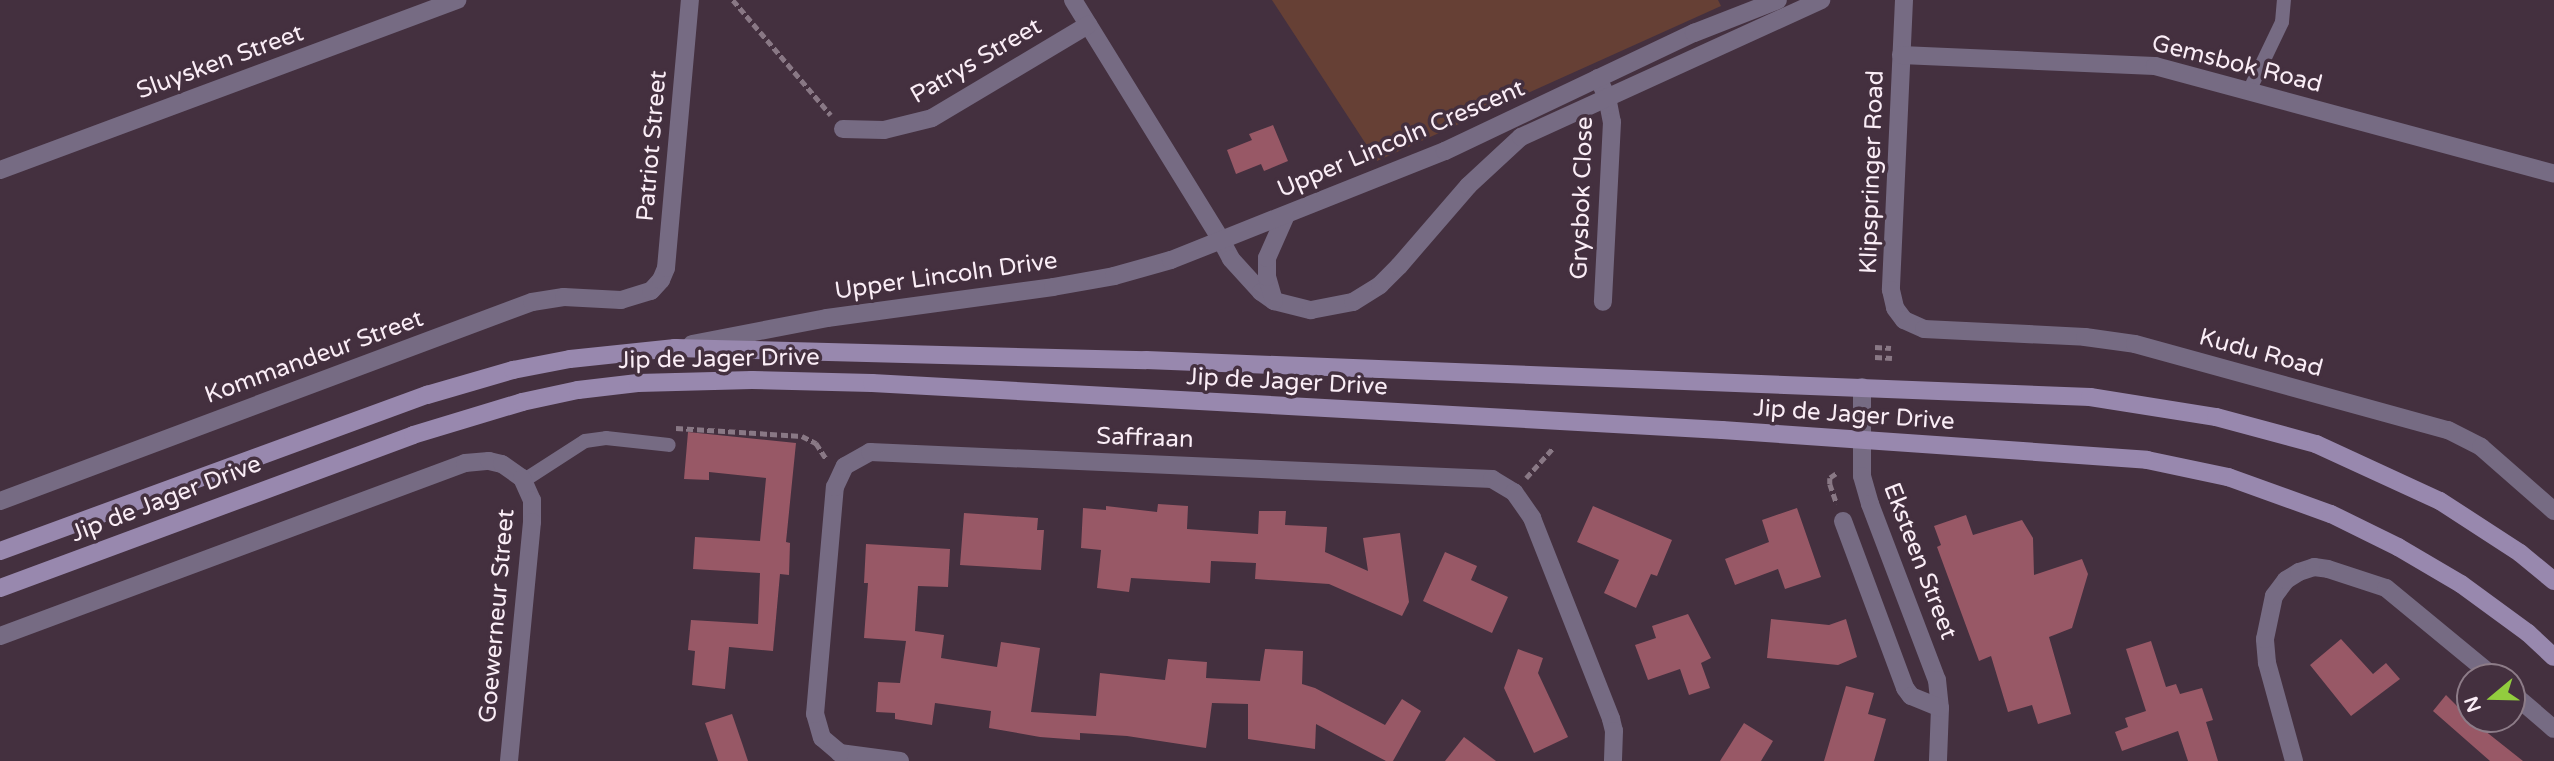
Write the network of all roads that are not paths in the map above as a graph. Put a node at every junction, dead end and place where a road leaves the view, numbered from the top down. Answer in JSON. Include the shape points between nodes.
{"nodes":[{"id":1,"x":457,"y":0,"type":"edge"},
{"id":2,"x":690,"y":0,"type":"edge"},
{"id":3,"x":1073,"y":0,"type":"edge"},
{"id":4,"x":1778,"y":0,"type":"edge"},
{"id":5,"x":1821,"y":0,"type":"edge"},
{"id":6,"x":1904,"y":0,"type":"edge"},
{"id":7,"x":2284,"y":0,"type":"edge"},
{"id":8,"x":1088,"y":24,"type":"junction"},
{"id":9,"x":1901,"y":55,"type":"junction"},
{"id":10,"x":1598,"y":78,"type":"junction"},
{"id":11,"x":2249,"y":91,"type":"junction"},
{"id":12,"x":1607,"y":97,"type":"junction"},
{"id":13,"x":843,"y":129,"type":"road end"},
{"id":14,"x":0,"y":170,"type":"edge"},
{"id":15,"x":2554,"y":174,"type":"edge"},
{"id":16,"x":1286,"y":215,"type":"junction"},
{"id":17,"x":1221,"y":240,"type":"junction"},
{"id":18,"x":651,"y":292,"type":"joint"},
{"id":19,"x":1274,"y":301,"type":"junction"},
{"id":20,"x":1603,"y":302,"type":"dead end"},
{"id":21,"x":1924,"y":329,"type":"joint"},
{"id":22,"x":675,"y":348,"type":"junction"},
{"id":23,"x":1863,"y":387,"type":"junction"},
{"id":24,"x":1861,"y":439,"type":"junction"},
{"id":25,"x":669,"y":444,"type":"dead end"},
{"id":26,"x":522,"y":479,"type":"junction"},
{"id":27,"x":0,"y":501,"type":"edge"},
{"id":28,"x":2554,"y":511,"type":"edge"},
{"id":29,"x":1843,"y":521,"type":"dead end"},
{"id":30,"x":0,"y":551,"type":"edge"},
{"id":31,"x":2554,"y":580,"type":"edge"},
{"id":32,"x":0,"y":588,"type":"edge"},
{"id":33,"x":0,"y":636,"type":"edge"},
{"id":34,"x":2554,"y":656,"type":"edge"},
{"id":35,"x":2477,"y":663,"type":"edge"},
{"id":36,"x":2526,"y":705,"type":"edge"},
{"id":37,"x":1940,"y":708,"type":"junction"},
{"id":38,"x":2554,"y":729,"type":"edge"},
{"id":39,"x":509,"y":761,"type":"edge"},
{"id":40,"x":900,"y":761,"type":"edge"},
{"id":41,"x":1613,"y":761,"type":"edge"},
{"id":42,"x":1938,"y":761,"type":"edge"},
{"id":43,"x":2294,"y":761,"type":"edge"}],
"edges":[{"from":1,"to":14,"type":"street","name":"Sluysken Street"},
{"from":2,"to":18,"type":"street","name":"Patriot Street","via":[[666,268]]},
{"from":3,"to":8,"type":"street"},
{"from":4,"to":10,"type":"street","name":"Upper Lincoln Crescent"},
{"from":5,"to":12,"type":"street"},
{"from":6,"to":9,"type":"street","name":"Klipspringer Road"},
{"from":7,"to":11,"type":"lane","via":[[2282,22]]},
{"from":8,"to":13,"type":"street","name":"Patrys Street","via":[[932,118],[884,130]]},
{"from":8,"to":17,"type":"street"},
{"from":9,"to":11,"type":"street","name":"Gemsbok Road","via":[[2133,63]]},
{"from":9,"to":21,"type":"street","name":"Klipspringer Road","via":[[1892,299],[1904,320]]},
{"from":10,"to":12,"type":"street","name":"Grysbok Close"},
{"from":10,"to":16,"type":"street","name":"Upper Lincoln Crescent","via":[[1445,151]]},
{"from":11,"to":15,"type":"street","name":"Gemsbok Road"},
{"from":12,"to":19,"type":"street","via":[[1550,121],[1502,151],[1399,266],[1367,295],[1324,310],[1298,309]]},
{"from":12,"to":20,"type":"street","name":"Grysbok Close","via":[[1612,122]]},
{"from":16,"to":17,"type":"street","name":"Upper Lincoln Crescent"},
{"from":16,"to":19,"type":"street","via":[[1267,258]]},
{"from":17,"to":19,"type":"street","via":[[1231,259]]},
{"from":17,"to":22,"type":"street","name":"Upper Lincoln Drive","via":[[1114,276],[827,318]]},
{"from":18,"to":27,"type":"street","name":"Kommandeur Street","via":[[621,300],[564,297],[532,302]]},
{"from":21,"to":28,"type":"street","name":"Kudu Road","via":[[2122,342],[2448,430],[2481,447]]},
{"from":22,"to":23,"type":"main road","name":"Jip de Jager Drive"},
{"from":22,"to":30,"type":"main road","name":"Jip de Jager Drive","via":[[570,359],[427,395]]},
{"from":23,"to":24,"type":"street","name":"Eksteen Street"},
{"from":23,"to":31,"type":"main road","name":"Jip de Jager Drive","via":[[2090,397],[2216,417],[2316,444],[2440,501]]},
{"from":24,"to":32,"type":"main road","name":"Jip de Jager Drive","via":[[872,383],[638,383],[522,402],[413,435]]},
{"from":24,"to":34,"type":"main road","name":"Jip de Jager Drive","via":[[2147,460],[2228,477],[2330,514],[2398,547],[2460,584]]},
{"from":24,"to":37,"type":"street","name":"Eksteen Street","via":[[1862,476],[1870,505],[1927,648]]},
{"from":25,"to":26,"type":"lane","via":[[606,438],[585,441]]},
{"from":26,"to":33,"type":"street","via":[[502,464],[465,463]]},
{"from":26,"to":39,"type":"street","name":"Goewerneur Street","via":[[532,500],[532,522]]},
{"from":29,"to":37,"type":"street","via":[[1905,688],[1911,696]]},
{"from":35,"to":43,"type":"street","via":[[2386,588],[2328,569],[2299,572],[2274,596],[2265,639],[2267,663]]},
{"from":36,"to":38,"type":"street"},
{"from":37,"to":42,"type":"street","name":"Eksteen Street"},
{"from":40,"to":41,"type":"street","name":"Saffraan","via":[[840,753],[822,738],[815,715],[837,477],[854,458],[870,452],[1481,477],[1503,484],[1532,518],[1611,719]]}]}
